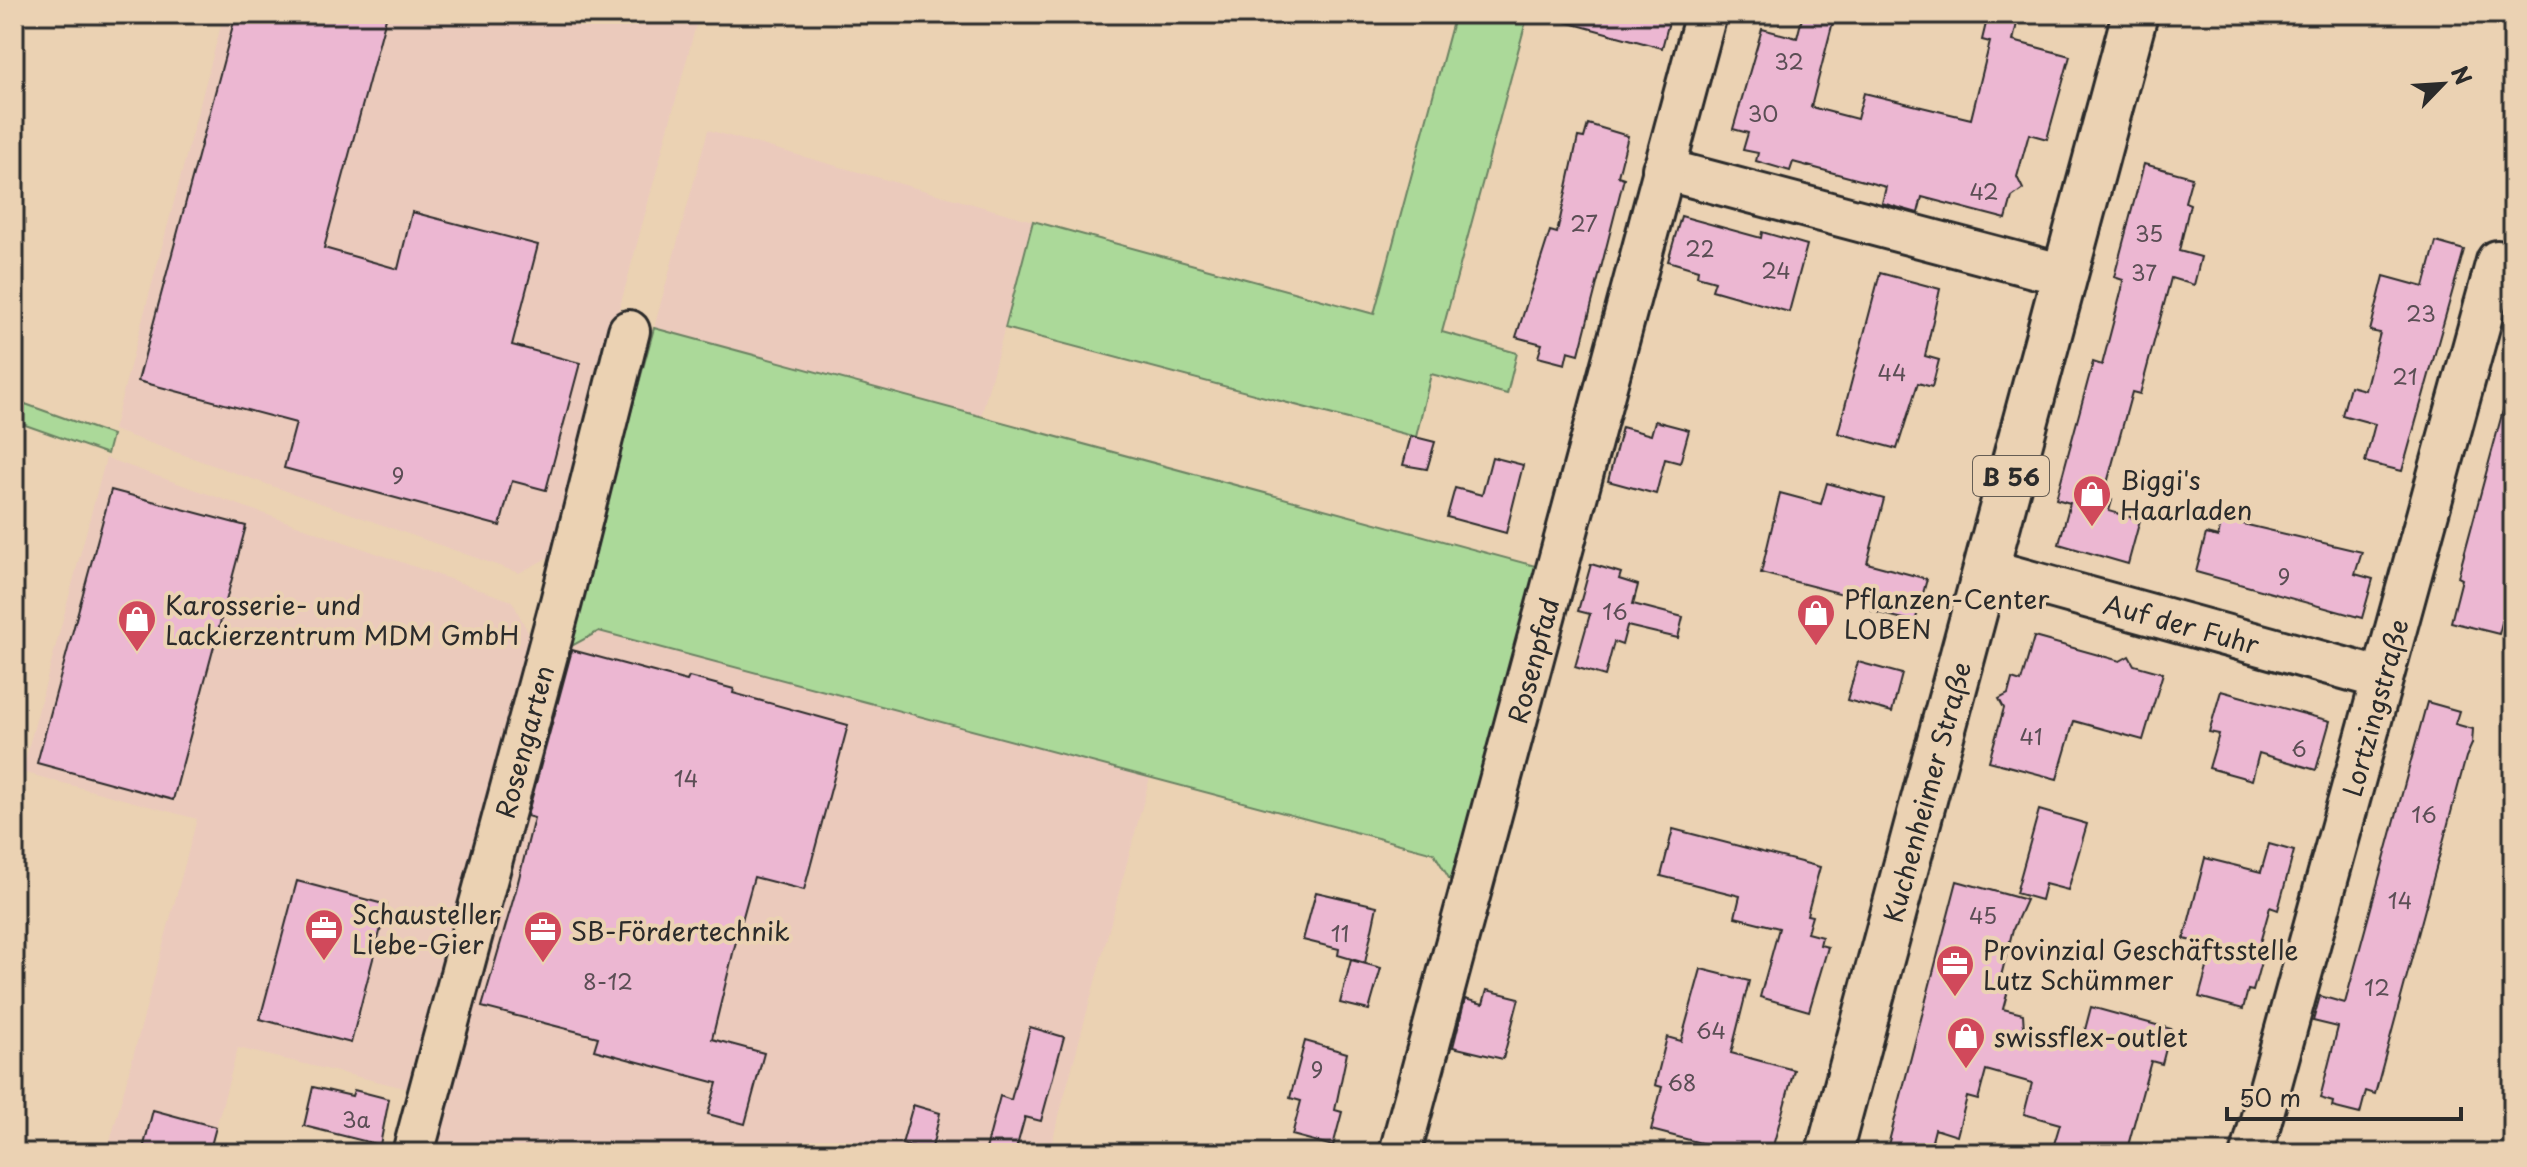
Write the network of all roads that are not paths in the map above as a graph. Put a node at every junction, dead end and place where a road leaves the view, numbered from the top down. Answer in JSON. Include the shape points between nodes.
{"nodes":[{"id":1,"x":1706,"y":14,"type":"edge"},
{"id":2,"x":2135,"y":14,"type":"edge"},
{"id":3,"x":1663,"y":169,"type":"junction"},
{"id":4,"x":2497,"y":261,"type":"dead end"},
{"id":5,"x":2064,"y":275,"type":"junction"},
{"id":6,"x":629,"y":331,"type":"dead end"},
{"id":7,"x":1985,"y":569,"type":"junction"},
{"id":8,"x":2380,"y":678,"type":"junction"},
{"id":9,"x":413,"y":1153,"type":"edge"},
{"id":10,"x":1400,"y":1153,"type":"edge"},
{"id":11,"x":1829,"y":1153,"type":"edge"},
{"id":12,"x":2252,"y":1153,"type":"edge"}],
"edges":[{"from":1,"to":3,"type":"street","name":"Rosenpfad"},
{"from":2,"to":5,"type":"main road","name":"Kuchenheimer Straße","number":"B 56"},
{"from":3,"to":5,"type":"street"},
{"from":3,"to":10,"type":"street","name":"Rosenpfad"},
{"from":4,"to":8,"type":"street","name":"Lortzingstraße"},
{"from":5,"to":7,"type":"main road","name":"Kuchenheimer Straße","number":"B 56"},
{"from":6,"to":9,"type":"street","name":"Rosengarten"},
{"from":7,"to":8,"type":"street","name":"Auf der Fuhr"},
{"from":7,"to":11,"type":"main road","name":"Kuchenheimer Straße","number":"B 56"},
{"from":8,"to":12,"type":"street","name":"Lortzingstraße"}]}
